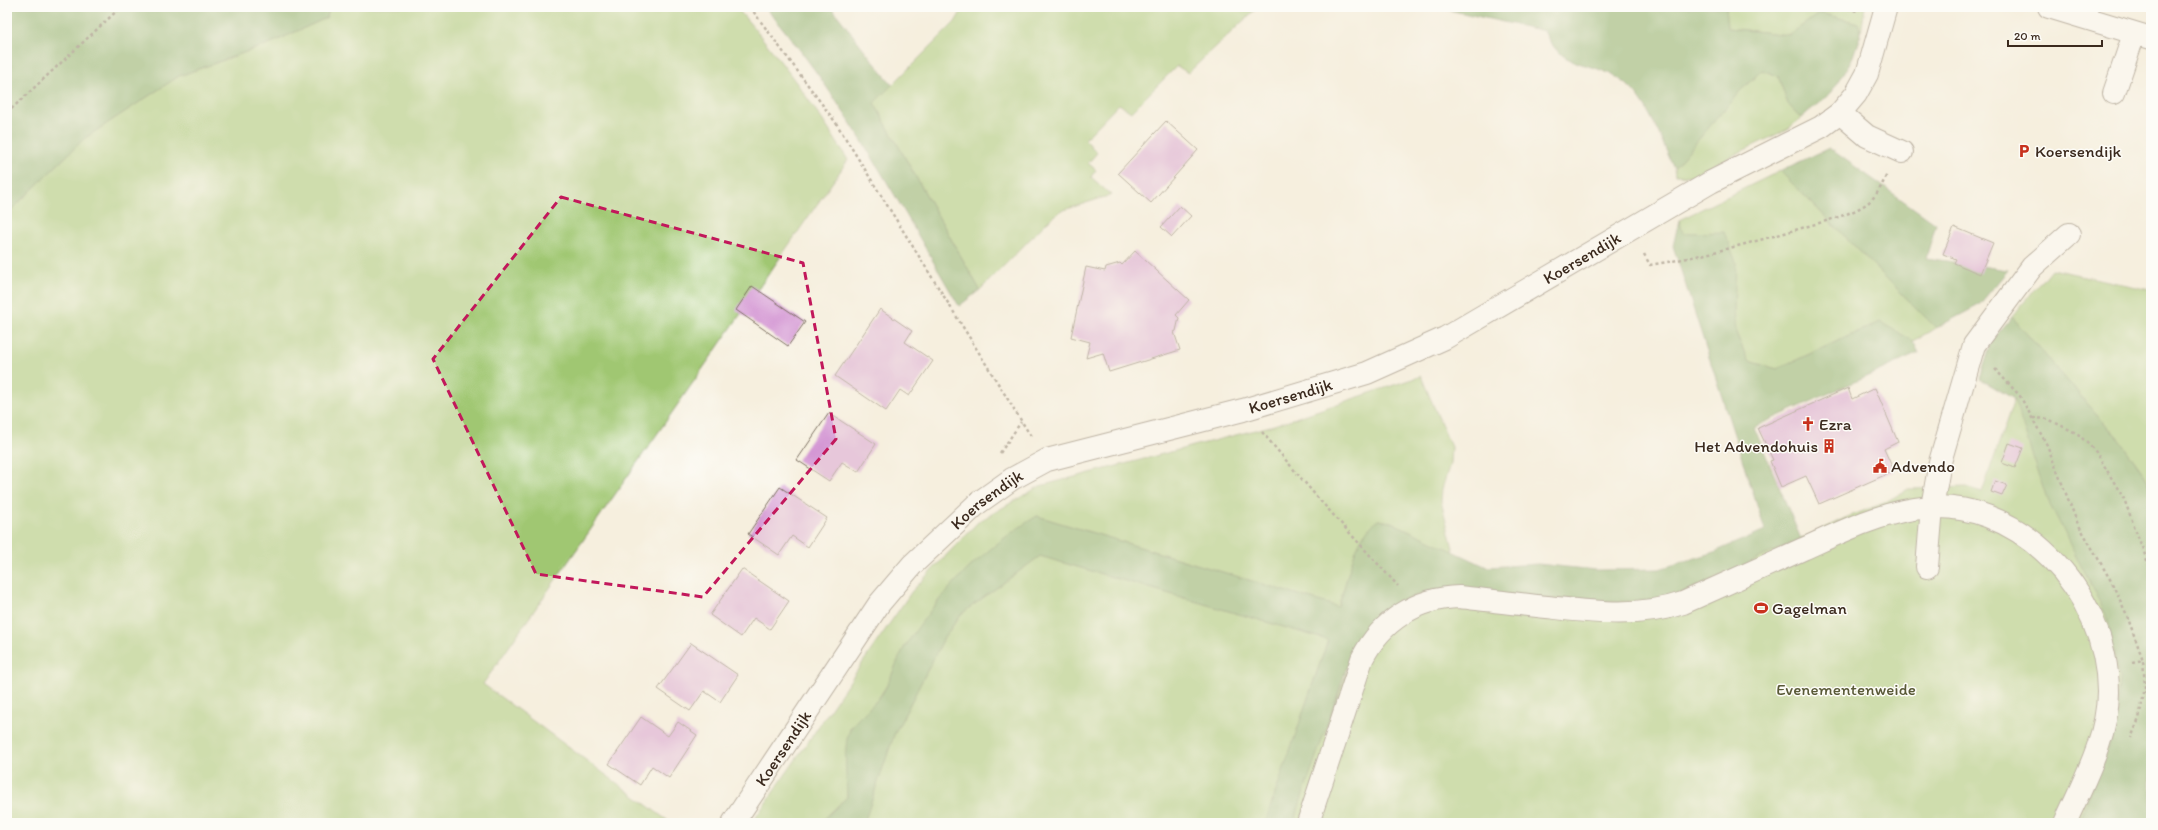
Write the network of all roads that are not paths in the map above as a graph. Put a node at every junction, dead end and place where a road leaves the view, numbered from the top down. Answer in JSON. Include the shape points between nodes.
{"nodes":[{"id":1,"x":1886,"y":7,"type":"edge"},
{"id":2,"x":2049,"y":7,"type":"edge"},
{"id":3,"x":2142,"y":36,"type":"edge"},
{"id":4,"x":2114,"y":93,"type":"dead end"},
{"id":5,"x":1840,"y":113,"type":"junction"},
{"id":6,"x":1902,"y":152,"type":"road end"},
{"id":7,"x":2069,"y":234,"type":"dead end"},
{"id":8,"x":1932,"y":507,"type":"junction"},
{"id":9,"x":1927,"y":566,"type":"dead end"},
{"id":10,"x":733,"y":823,"type":"edge"},
{"id":11,"x":1308,"y":823,"type":"edge"},
{"id":12,"x":2065,"y":823,"type":"edge"}],
"edges":[{"from":1,"to":5,"type":"street","name":"Koersendijk","via":[[1867,74],[1856,94]]},
{"from":2,"to":3,"type":"street"},
{"from":3,"to":4,"type":"street"},
{"from":5,"to":6,"type":"street","via":[[1867,136]]},
{"from":5,"to":10,"type":"street","name":"Koersendijk","via":[[1802,138],[1711,182],[1630,228],[1445,338],[1367,373],[1243,410],[1047,460],[1012,479],[978,503],[912,565],[879,604]]},
{"from":7,"to":8,"type":"street","via":[[2032,267],[1974,345],[1940,462]]},
{"from":8,"to":9,"type":"street"},
{"from":8,"to":11,"type":"street","via":[[1900,512],[1860,524],[1683,603],[1660,610],[1634,613],[1592,612],[1442,597],[1404,612],[1382,629],[1365,654]]},
{"from":8,"to":12,"type":"street","via":[[1954,508],[1981,515],[2004,524],[2037,545],[2070,578],[2096,626],[2107,674],[2105,718],[2094,756]]}]}
